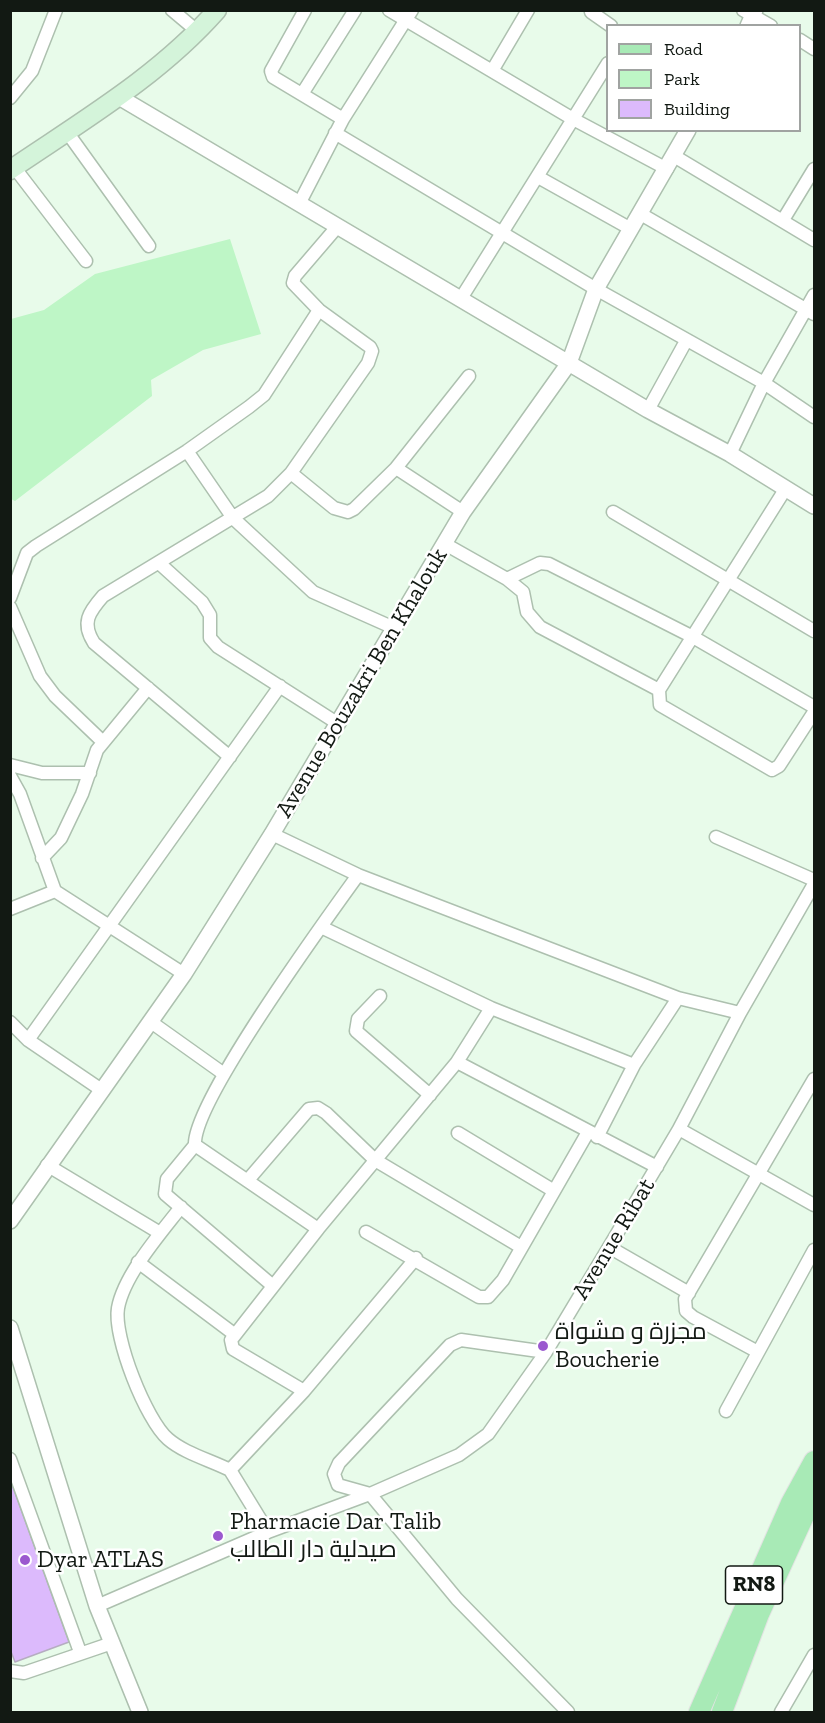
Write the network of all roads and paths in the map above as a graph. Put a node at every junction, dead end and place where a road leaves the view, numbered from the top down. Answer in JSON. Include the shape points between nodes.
{"nodes":[{"id":1,"x":56,"y":10,"type":"edge"},
{"id":2,"x":172,"y":10,"type":"edge"},
{"id":3,"x":217,"y":10,"type":"edge"},
{"id":4,"x":305,"y":10,"type":"edge"},
{"id":5,"x":355,"y":10,"type":"edge"},
{"id":6,"x":389,"y":10,"type":"edge"},
{"id":7,"x":528,"y":10,"type":"edge"},
{"id":8,"x":591,"y":12,"type":"dead end"},
{"id":9,"x":409,"y":16,"type":"edge"},
{"id":10,"x":750,"y":16,"type":"edge"},
{"id":11,"x":608,"y":24,"type":"edge"},
{"id":12,"x":767,"y":24,"type":"edge"},
{"id":13,"x":197,"y":31,"type":"junction"},
{"id":14,"x":801,"y":41,"type":"edge"},
{"id":15,"x":814,"y":49,"type":"edge"},
{"id":16,"x":606,"y":66,"type":"edge"},
{"id":17,"x":492,"y":71,"type":"junction"},
{"id":18,"x":302,"y":94,"type":"junction"},
{"id":19,"x":119,"y":97,"type":"junction"},
{"id":20,"x":10,"y":98,"type":"edge"},
{"id":21,"x":343,"y":119,"type":"junction"},
{"id":22,"x":573,"y":119,"type":"junction"},
{"id":23,"x":67,"y":132,"type":"junction"},
{"id":24,"x":687,"y":132,"type":"edge"},
{"id":25,"x":335,"y":133,"type":"junction"},
{"id":26,"x":670,"y":162,"type":"junction"},
{"id":27,"x":12,"y":169,"type":"edge"},
{"id":28,"x":814,"y":169,"type":"edge"},
{"id":29,"x":538,"y":177,"type":"junction"},
{"id":30,"x":299,"y":204,"type":"junction"},
{"id":31,"x":639,"y":213,"type":"junction"},
{"id":32,"x":783,"y":220,"type":"junction"},
{"id":33,"x":337,"y":227,"type":"junction"},
{"id":34,"x":631,"y":229,"type":"junction"},
{"id":35,"x":504,"y":232,"type":"junction"},
{"id":36,"x":814,"y":240,"type":"edge"},
{"id":37,"x":149,"y":246,"type":"dead end"},
{"id":38,"x":86,"y":261,"type":"dead end"},
{"id":39,"x":596,"y":290,"type":"junction"},
{"id":40,"x":814,"y":295,"type":"edge"},
{"id":41,"x":460,"y":300,"type":"junction"},
{"id":42,"x":319,"y":310,"type":"junction"},
{"id":43,"x":810,"y":311,"type":"edge"},
{"id":44,"x":686,"y":341,"type":"junction"},
{"id":45,"x":569,"y":363,"type":"junction"},
{"id":46,"x":469,"y":376,"type":"dead end"},
{"id":47,"x":764,"y":383,"type":"junction"},
{"id":48,"x":648,"y":410,"type":"junction"},
{"id":49,"x":814,"y":417,"type":"edge"},
{"id":50,"x":187,"y":451,"type":"junction"},
{"id":51,"x":730,"y":454,"type":"junction"},
{"id":52,"x":396,"y":468,"type":"junction"},
{"id":53,"x":291,"y":474,"type":"junction"},
{"id":54,"x":786,"y":488,"type":"junction"},
{"id":55,"x":814,"y":506,"type":"edge"},
{"id":56,"x":462,"y":512,"type":"junction"},
{"id":57,"x":613,"y":512,"type":"dead end"},
{"id":58,"x":233,"y":519,"type":"junction"},
{"id":59,"x":445,"y":544,"type":"junction"},
{"id":60,"x":159,"y":563,"type":"junction"},
{"id":61,"x":507,"y":579,"type":"junction"},
{"id":62,"x":728,"y":579,"type":"junction"},
{"id":63,"x":10,"y":598,"type":"edge"},
{"id":64,"x":10,"y":607,"type":"edge"},
{"id":65,"x":394,"y":628,"type":"junction"},
{"id":66,"x":814,"y":631,"type":"edge"},
{"id":67,"x":693,"y":637,"type":"junction"},
{"id":68,"x":280,"y":686,"type":"junction"},
{"id":69,"x":148,"y":688,"type":"junction"},
{"id":70,"x":659,"y":690,"type":"junction"},
{"id":71,"x":814,"y":709,"type":"edge"},
{"id":72,"x":337,"y":723,"type":"junction"},
{"id":73,"x":103,"y":742,"type":"junction"},
{"id":74,"x":230,"y":757,"type":"junction"},
{"id":75,"x":10,"y":765,"type":"edge"},
{"id":76,"x":90,"y":773,"type":"junction"},
{"id":77,"x":10,"y":776,"type":"edge"},
{"id":78,"x":272,"y":834,"type":"junction"},
{"id":79,"x":716,"y":837,"type":"dead end"},
{"id":80,"x":42,"y":858,"type":"junction"},
{"id":81,"x":358,"y":875,"type":"junction"},
{"id":82,"x":814,"y":882,"type":"edge"},
{"id":83,"x":55,"y":891,"type":"junction"},
{"id":84,"x":10,"y":909,"type":"edge"},
{"id":85,"x":110,"y":925,"type":"junction"},
{"id":86,"x":321,"y":927,"type":"junction"},
{"id":87,"x":184,"y":974,"type":"junction"},
{"id":88,"x":380,"y":996,"type":"dead end"},
{"id":89,"x":678,"y":998,"type":"junction"},
{"id":90,"x":491,"y":1008,"type":"junction"},
{"id":91,"x":740,"y":1013,"type":"junction"},
{"id":92,"x":10,"y":1022,"type":"edge"},
{"id":93,"x":151,"y":1022,"type":"junction"},
{"id":94,"x":28,"y":1040,"type":"junction"},
{"id":95,"x":457,"y":1062,"type":"junction"},
{"id":96,"x":634,"y":1065,"type":"junction"},
{"id":97,"x":224,"y":1074,"type":"junction"},
{"id":98,"x":814,"y":1080,"type":"edge"},
{"id":99,"x":103,"y":1091,"type":"junction"},
{"id":100,"x":430,"y":1095,"type":"junction"},
{"id":101,"x":679,"y":1129,"type":"junction"},
{"id":102,"x":458,"y":1133,"type":"dead end"},
{"id":103,"x":592,"y":1135,"type":"junction"},
{"id":104,"x":195,"y":1145,"type":"junction"},
{"id":105,"x":375,"y":1160,"type":"junction"},
{"id":106,"x":48,"y":1166,"type":"junction"},
{"id":107,"x":657,"y":1167,"type":"junction"},
{"id":108,"x":759,"y":1173,"type":"junction"},
{"id":109,"x":248,"y":1180,"type":"junction"},
{"id":110,"x":554,"y":1191,"type":"junction"},
{"id":111,"x":814,"y":1205,"type":"edge"},
{"id":112,"x":181,"y":1207,"type":"junction"},
{"id":113,"x":10,"y":1221,"type":"edge"},
{"id":114,"x":318,"y":1229,"type":"junction"},
{"id":115,"x":366,"y":1232,"type":"dead end"},
{"id":116,"x":160,"y":1233,"type":"junction"},
{"id":117,"x":521,"y":1247,"type":"junction"},
{"id":118,"x":609,"y":1247,"type":"junction"},
{"id":119,"x":814,"y":1250,"type":"edge"},
{"id":120,"x":416,"y":1258,"type":"junction"},
{"id":121,"x":138,"y":1262,"type":"junction"},
{"id":122,"x":273,"y":1286,"type":"junction"},
{"id":123,"x":689,"y":1293,"type":"junction"},
{"id":124,"x":10,"y":1328,"type":"edge"},
{"id":125,"x":234,"y":1334,"type":"junction"},
{"id":126,"x":546,"y":1352,"type":"junction"},
{"id":127,"x":758,"y":1352,"type":"junction"},
{"id":128,"x":304,"y":1391,"type":"junction"},
{"id":129,"x":726,"y":1411,"type":"dead end"},
{"id":130,"x":10,"y":1459,"type":"edge"},
{"id":131,"x":814,"y":1461,"type":"edge"},
{"id":132,"x":230,"y":1470,"type":"junction"},
{"id":133,"x":370,"y":1494,"type":"junction"},
{"id":134,"x":814,"y":1494,"type":"edge"},
{"id":135,"x":268,"y":1532,"type":"junction"},
{"id":136,"x":97,"y":1606,"type":"junction"},
{"id":137,"x":112,"y":1642,"type":"junction"},
{"id":138,"x":80,"y":1652,"type":"junction"},
{"id":139,"x":814,"y":1655,"type":"edge"},
{"id":140,"x":10,"y":1671,"type":"edge"},
{"id":141,"x":140,"y":1713,"type":"edge"},
{"id":142,"x":568,"y":1713,"type":"edge"},
{"id":143,"x":699,"y":1713,"type":"edge"},
{"id":144,"x":722,"y":1713,"type":"edge"},
{"id":145,"x":781,"y":1713,"type":"edge"}],
"edges":[{"from":1,"to":20,"type":"street","via":[[32,71]]},
{"from":2,"to":13,"type":"street"},
{"from":3,"to":13,"type":"main road"},
{"from":4,"to":18,"type":"street","via":[[271,71],[273,77]]},
{"from":5,"to":18,"type":"street"},
{"from":6,"to":9,"type":"street"},
{"from":7,"to":17,"type":"street"},
{"from":8,"to":11,"type":"street"},
{"from":9,"to":17,"type":"street"},
{"from":9,"to":21,"type":"street"},
{"from":10,"to":12,"type":"street"},
{"from":13,"to":19,"type":"main road"},
{"from":14,"to":15,"type":"street"},
{"from":16,"to":22,"type":"street"},
{"from":17,"to":22,"type":"street"},
{"from":18,"to":21,"type":"street"},
{"from":19,"to":23,"type":"main road"},
{"from":19,"to":30,"type":"street"},
{"from":21,"to":25,"type":"street"},
{"from":22,"to":26,"type":"street"},
{"from":22,"to":29,"type":"street"},
{"from":23,"to":27,"type":"main road"},
{"from":23,"to":37,"type":"street"},
{"from":24,"to":26,"type":"street","name":"Avenue Bouzakri Ben Khalouk"},
{"from":25,"to":30,"type":"street"},
{"from":25,"to":35,"type":"street"},
{"from":26,"to":31,"type":"street","name":"Avenue Bouzakri Ben Khalouk"},
{"from":26,"to":32,"type":"street"},
{"from":27,"to":38,"type":"street"},
{"from":28,"to":32,"type":"street"},
{"from":29,"to":34,"type":"street"},
{"from":29,"to":35,"type":"street"},
{"from":30,"to":33,"type":"street"},
{"from":31,"to":34,"type":"street","name":"Avenue Bouzakri Ben Khalouk"},
{"from":31,"to":43,"type":"street"},
{"from":32,"to":36,"type":"street"},
{"from":33,"to":41,"type":"street"},
{"from":33,"to":42,"type":"street","via":[[293,283]]},
{"from":34,"to":39,"type":"street","name":"Avenue Bouzakri Ben Khalouk"},
{"from":35,"to":39,"type":"street"},
{"from":35,"to":41,"type":"street"},
{"from":39,"to":44,"type":"street"},
{"from":39,"to":45,"type":"street","name":"Avenue Bouzakri Ben Khalouk"},
{"from":40,"to":43,"type":"street"},
{"from":41,"to":45,"type":"street"},
{"from":42,"to":50,"type":"street","via":[[264,395]]},
{"from":42,"to":53,"type":"street","via":[[372,351],[368,363]]},
{"from":43,"to":47,"type":"street"},
{"from":44,"to":47,"type":"street"},
{"from":44,"to":48,"type":"street"},
{"from":45,"to":48,"type":"street"},
{"from":45,"to":56,"type":"street","name":"Avenue Bouzakri Ben Khalouk"},
{"from":46,"to":52,"type":"street"},
{"from":47,"to":49,"type":"street"},
{"from":47,"to":51,"type":"street"},
{"from":48,"to":51,"type":"street"},
{"from":50,"to":58,"type":"street"},
{"from":50,"to":63,"type":"street","via":[[27,553]]},
{"from":51,"to":54,"type":"street"},
{"from":52,"to":53,"type":"street","via":[[348,512],[334,508]]},
{"from":52,"to":56,"type":"street"},
{"from":53,"to":58,"type":"street","via":[[268,496]]},
{"from":54,"to":55,"type":"street"},
{"from":54,"to":62,"type":"street"},
{"from":56,"to":59,"type":"street","name":"Avenue Bouzakri Ben Khalouk"},
{"from":57,"to":62,"type":"street"},
{"from":58,"to":60,"type":"street"},
{"from":58,"to":65,"type":"street","via":[[313,592]]},
{"from":59,"to":61,"type":"street"},
{"from":59,"to":65,"type":"street","name":"Avenue Bouzakri Ben Khalouk"},
{"from":60,"to":68,"type":"street","via":[[202,602],[210,615],[210,638],[218,647]]},
{"from":60,"to":69,"type":"street","via":[[103,596],[86,621],[94,642]]},
{"from":61,"to":67,"type":"street","via":[[540,563],[549,564]]},
{"from":61,"to":70,"type":"street","via":[[523,592],[527,612],[540,627]]},
{"from":62,"to":66,"type":"street"},
{"from":62,"to":67,"type":"street"},
{"from":64,"to":73,"type":"street","via":[[40,676]]},
{"from":65,"to":72,"type":"street","name":"Avenue Bouzakri Ben Khalouk"},
{"from":67,"to":70,"type":"street"},
{"from":67,"to":71,"type":"street"},
{"from":68,"to":72,"type":"street"},
{"from":68,"to":74,"type":"street"},
{"from":69,"to":73,"type":"street"},
{"from":69,"to":74,"type":"street"},
{"from":70,"to":71,"type":"street","via":[[660,705],[772,770],[779,766]]},
{"from":72,"to":78,"type":"street","name":"Avenue Bouzakri Ben Khalouk"},
{"from":73,"to":76,"type":"street"},
{"from":74,"to":85,"type":"street"},
{"from":75,"to":76,"type":"street","via":[[42,773]]},
{"from":76,"to":80,"type":"street","via":[[61,838]]},
{"from":77,"to":80,"type":"street"},
{"from":78,"to":81,"type":"street"},
{"from":78,"to":87,"type":"street","name":"Avenue Bouzakri Ben Khalouk"},
{"from":79,"to":82,"type":"street"},
{"from":80,"to":83,"type":"street"},
{"from":81,"to":86,"type":"street"},
{"from":81,"to":89,"type":"street"},
{"from":82,"to":91,"type":"street","name":"Avenue Ribat"},
{"from":83,"to":84,"type":"street"},
{"from":83,"to":85,"type":"street"},
{"from":85,"to":87,"type":"street"},
{"from":85,"to":94,"type":"street"},
{"from":86,"to":90,"type":"street"},
{"from":86,"to":97,"type":"street"},
{"from":87,"to":93,"type":"street","name":"Avenue Bouzakri Ben Khalouk"},
{"from":88,"to":100,"type":"street","via":[[358,1019],[356,1031]]},
{"from":89,"to":91,"type":"street"},
{"from":89,"to":96,"type":"street"},
{"from":90,"to":95,"type":"street"},
{"from":90,"to":96,"type":"street"},
{"from":91,"to":101,"type":"street","name":"Avenue Ribat"},
{"from":92,"to":94,"type":"street"},
{"from":93,"to":97,"type":"street"},
{"from":93,"to":99,"type":"street","name":"Avenue Bouzakri Ben Khalouk"},
{"from":94,"to":99,"type":"street"},
{"from":95,"to":100,"type":"street"},
{"from":95,"to":103,"type":"street"},
{"from":96,"to":103,"type":"street"},
{"from":97,"to":104,"type":"street","via":[[197,1125]]},
{"from":98,"to":108,"type":"street"},
{"from":99,"to":106,"type":"street","name":"Avenue Bouzakri Ben Khalouk"},
{"from":100,"to":105,"type":"street"},
{"from":101,"to":107,"type":"street","name":"Avenue Ribat"},
{"from":101,"to":108,"type":"street"},
{"from":102,"to":110,"type":"street"},
{"from":103,"to":107,"type":"street"},
{"from":103,"to":110,"type":"street"},
{"from":104,"to":109,"type":"street"},
{"from":104,"to":112,"type":"street","via":[[164,1186],[165,1194]]},
{"from":105,"to":109,"type":"street","via":[[326,1113],[309,1108]]},
{"from":105,"to":114,"type":"street"},
{"from":105,"to":117,"type":"street"},
{"from":106,"to":113,"type":"street","name":"Avenue Bouzakri Ben Khalouk"},
{"from":106,"to":116,"type":"street"},
{"from":107,"to":118,"type":"street","name":"Avenue Ribat"},
{"from":108,"to":111,"type":"street"},
{"from":108,"to":123,"type":"street"},
{"from":109,"to":114,"type":"street"},
{"from":110,"to":117,"type":"street"},
{"from":112,"to":116,"type":"street"},
{"from":112,"to":122,"type":"street"},
{"from":114,"to":122,"type":"street"},
{"from":115,"to":120,"type":"street"},
{"from":116,"to":121,"type":"street"},
{"from":117,"to":120,"type":"street","via":[[504,1280],[488,1297],[480,1297]]},
{"from":118,"to":123,"type":"street"},
{"from":118,"to":126,"type":"street","name":"Avenue Ribat"},
{"from":119,"to":127,"type":"street"},
{"from":120,"to":128,"type":"street"},
{"from":121,"to":125,"type":"street"},
{"from":121,"to":132,"type":"street","via":[[118,1306],[116,1324],[149,1416],[171,1442]]},
{"from":122,"to":125,"type":"street"},
{"from":123,"to":127,"type":"street","via":[[684,1305],[693,1317]]},
{"from":124,"to":136,"type":"street"},
{"from":125,"to":128,"type":"street","via":[[230,1345],[233,1349]]},
{"from":126,"to":133,"type":"street","name":"Avenue Ribat","via":[[498,1423],[482,1439],[459,1455]]},
{"from":126,"to":133,"type":"street","via":[[461,1340],[450,1345],[336,1467],[338,1485]]},
{"from":127,"to":129,"type":"street"},
{"from":128,"to":132,"type":"street"},
{"from":130,"to":138,"type":"street"},
{"from":131,"to":143,"type":"main road","number":"RN8","via":[[782,1523]]},
{"from":132,"to":135,"type":"street"},
{"from":133,"to":135,"type":"street","name":"Avenue Ribat"},
{"from":133,"to":142,"type":"street","via":[[457,1599]]},
{"from":134,"to":144,"type":"main road","number":"RN8","via":[[759,1614]]},
{"from":135,"to":136,"type":"street","name":"Avenue Ribat"},
{"from":136,"to":137,"type":"street"},
{"from":137,"to":138,"type":"street"},
{"from":137,"to":141,"type":"street"},
{"from":138,"to":140,"type":"street","via":[[24,1673]]},
{"from":139,"to":145,"type":"street"}]}
